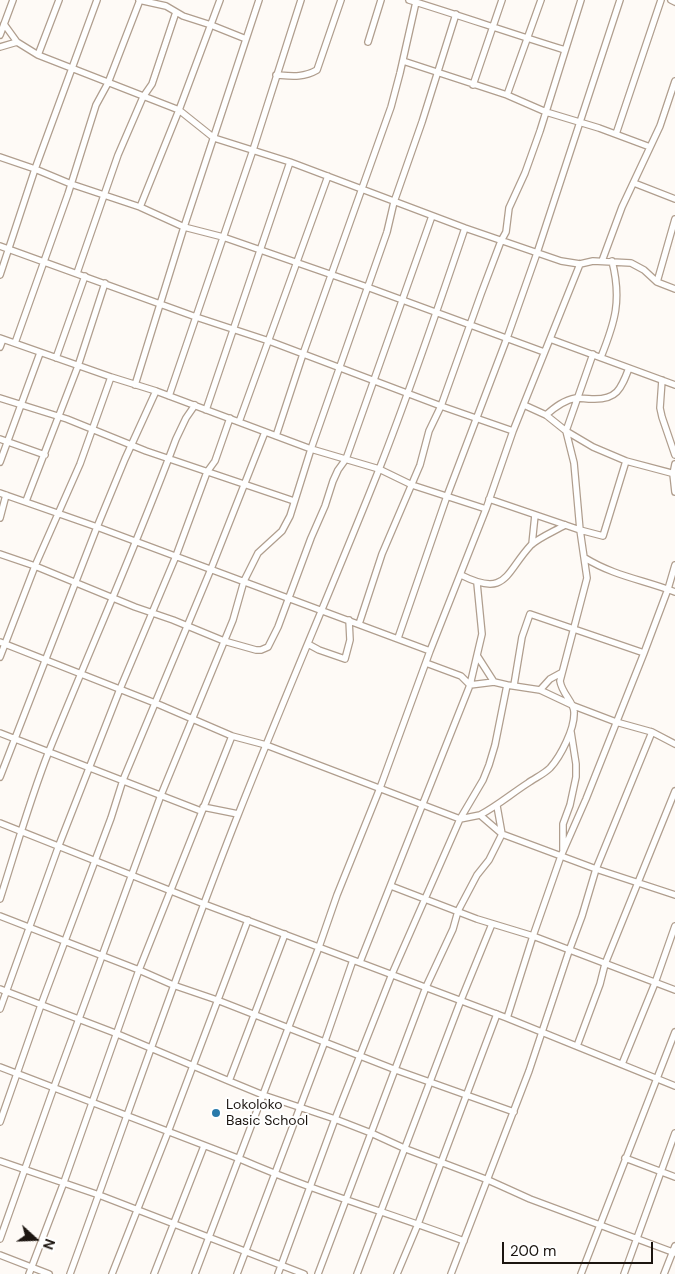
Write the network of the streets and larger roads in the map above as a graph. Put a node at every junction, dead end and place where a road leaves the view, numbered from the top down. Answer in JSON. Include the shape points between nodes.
{"nodes":[{"id":1,"x":13,"y":0,"type":"edge"},
{"id":2,"x":59,"y":0,"type":"edge"},
{"id":3,"x":97,"y":0,"type":"edge"},
{"id":4,"x":140,"y":0,"type":"edge"},
{"id":5,"x":220,"y":0,"type":"edge"},
{"id":6,"x":260,"y":0,"type":"edge"},
{"id":7,"x":301,"y":0,"type":"edge"},
{"id":8,"x":341,"y":0,"type":"edge"},
{"id":9,"x":381,"y":0,"type":"edge"},
{"id":10,"x":409,"y":0,"type":"edge"},
{"id":11,"x":502,"y":0,"type":"edge"},
{"id":12,"x":541,"y":0,"type":"edge"},
{"id":13,"x":581,"y":0,"type":"edge"},
{"id":14,"x":620,"y":0,"type":"edge"},
{"id":15,"x":660,"y":0,"type":"edge"},
{"id":16,"x":671,"y":0,"type":"edge"},
{"id":17,"x":416,"y":2,"type":"junction"},
{"id":18,"x":675,"y":2,"type":"edge"},
{"id":19,"x":176,"y":12,"type":"junction"},
{"id":20,"x":456,"y":14,"type":"junction"},
{"id":21,"x":4,"y":24,"type":"junction"},
{"id":22,"x":211,"y":25,"type":"junction"},
{"id":23,"x":492,"y":26,"type":"junction"},
{"id":24,"x":0,"y":35,"type":"edge"},
{"id":25,"x":246,"y":39,"type":"junction"},
{"id":26,"x":528,"y":39,"type":"junction"},
{"id":27,"x":16,"y":42,"type":"junction"},
{"id":28,"x":368,"y":42,"type":"dead end"},
{"id":29,"x":0,"y":47,"type":"edge"},
{"id":30,"x":565,"y":50,"type":"junction"},
{"id":31,"x":38,"y":55,"type":"junction"},
{"id":32,"x":403,"y":61,"type":"junction"},
{"id":33,"x":72,"y":69,"type":"junction"},
{"id":34,"x":438,"y":73,"type":"junction"},
{"id":35,"x":276,"y":75,"type":"junction"},
{"id":36,"x":675,"y":81,"type":"edge"},
{"id":37,"x":108,"y":83,"type":"junction"},
{"id":38,"x":473,"y":85,"type":"junction"},
{"id":39,"x":507,"y":95,"type":"junction"},
{"id":40,"x":672,"y":96,"type":"edge"},
{"id":41,"x":143,"y":97,"type":"junction"},
{"id":42,"x":179,"y":110,"type":"junction"},
{"id":43,"x":546,"y":112,"type":"junction"},
{"id":44,"x":580,"y":123,"type":"junction"},
{"id":45,"x":616,"y":134,"type":"junction"},
{"id":46,"x":214,"y":138,"type":"junction"},
{"id":47,"x":650,"y":147,"type":"junction"},
{"id":48,"x":253,"y":150,"type":"junction"},
{"id":49,"x":0,"y":157,"type":"edge"},
{"id":50,"x":290,"y":162,"type":"junction"},
{"id":51,"x":35,"y":169,"type":"junction"},
{"id":52,"x":328,"y":176,"type":"junction"},
{"id":53,"x":634,"y":183,"type":"junction"},
{"id":54,"x":71,"y":184,"type":"junction"},
{"id":55,"x":362,"y":190,"type":"junction"},
{"id":56,"x":104,"y":196,"type":"junction"},
{"id":57,"x":675,"y":199,"type":"edge"},
{"id":58,"x":394,"y":202,"type":"junction"},
{"id":59,"x":140,"y":207,"type":"junction"},
{"id":60,"x":432,"y":216,"type":"junction"},
{"id":61,"x":675,"y":219,"type":"edge"},
{"id":62,"x":184,"y":227,"type":"junction"},
{"id":63,"x":464,"y":228,"type":"junction"},
{"id":64,"x":223,"y":237,"type":"junction"},
{"id":65,"x":501,"y":242,"type":"junction"},
{"id":66,"x":0,"y":246,"type":"edge"},
{"id":67,"x":8,"y":249,"type":"junction"},
{"id":68,"x":260,"y":251,"type":"junction"},
{"id":69,"x":537,"y":253,"type":"junction"},
{"id":70,"x":45,"y":261,"type":"junction"},
{"id":71,"x":602,"y":261,"type":"junction"},
{"id":72,"x":612,"y":261,"type":"junction"},
{"id":73,"x":295,"y":263,"type":"junction"},
{"id":74,"x":580,"y":264,"type":"junction"},
{"id":75,"x":77,"y":273,"type":"junction"},
{"id":76,"x":0,"y":275,"type":"edge"},
{"id":77,"x":331,"y":275,"type":"junction"},
{"id":78,"x":85,"y":276,"type":"junction"},
{"id":79,"x":657,"y":282,"type":"junction"},
{"id":80,"x":106,"y":283,"type":"junction"},
{"id":81,"x":367,"y":287,"type":"junction"},
{"id":82,"x":675,"y":289,"type":"edge"},
{"id":83,"x":402,"y":300,"type":"junction"},
{"id":84,"x":161,"y":304,"type":"junction"},
{"id":85,"x":436,"y":313,"type":"junction"},
{"id":86,"x":196,"y":316,"type":"junction"},
{"id":87,"x":471,"y":325,"type":"junction"},
{"id":88,"x":233,"y":329,"type":"junction"},
{"id":89,"x":507,"y":338,"type":"junction"},
{"id":90,"x":2,"y":339,"type":"edge"},
{"id":91,"x":550,"y":340,"type":"junction"},
{"id":92,"x":269,"y":341,"type":"junction"},
{"id":93,"x":15,"y":343,"type":"junction"},
{"id":94,"x":0,"y":347,"type":"edge"},
{"id":95,"x":544,"y":352,"type":"junction"},
{"id":96,"x":40,"y":353,"type":"junction"},
{"id":97,"x":303,"y":354,"type":"junction"},
{"id":98,"x":592,"y":354,"type":"junction"},
{"id":99,"x":601,"y":357,"type":"junction"},
{"id":100,"x":56,"y":358,"type":"junction"},
{"id":101,"x":78,"y":366,"type":"junction"},
{"id":102,"x":339,"y":368,"type":"junction"},
{"id":103,"x":629,"y":368,"type":"junction"},
{"id":104,"x":111,"y":377,"type":"junction"},
{"id":105,"x":373,"y":380,"type":"junction"},
{"id":106,"x":662,"y":380,"type":"junction"},
{"id":107,"x":135,"y":384,"type":"junction"},
{"id":108,"x":675,"y":385,"type":"edge"},
{"id":109,"x":156,"y":391,"type":"junction"},
{"id":110,"x":408,"y":394,"type":"junction"},
{"id":111,"x":169,"y":396,"type":"junction"},
{"id":112,"x":0,"y":398,"type":"edge"},
{"id":113,"x":577,"y":398,"type":"junction"},
{"id":114,"x":22,"y":404,"type":"junction"},
{"id":115,"x":195,"y":405,"type":"junction"},
{"id":116,"x":524,"y":405,"type":"junction"},
{"id":117,"x":441,"y":406,"type":"junction"},
{"id":118,"x":206,"y":410,"type":"junction"},
{"id":119,"x":546,"y":415,"type":"junction"},
{"id":120,"x":60,"y":416,"type":"junction"},
{"id":121,"x":230,"y":418,"type":"junction"},
{"id":122,"x":477,"y":419,"type":"junction"},
{"id":123,"x":239,"y":422,"type":"junction"},
{"id":124,"x":94,"y":429,"type":"junction"},
{"id":125,"x":513,"y":431,"type":"junction"},
{"id":126,"x":566,"y":431,"type":"junction"},
{"id":127,"x":265,"y":432,"type":"junction"},
{"id":128,"x":276,"y":436,"type":"junction"},
{"id":129,"x":0,"y":439,"type":"edge"},
{"id":130,"x":7,"y":441,"type":"junction"},
{"id":131,"x":131,"y":444,"type":"junction"},
{"id":132,"x":311,"y":449,"type":"junction"},
{"id":133,"x":45,"y":455,"type":"junction"},
{"id":134,"x":675,"y":455,"type":"edge"},
{"id":135,"x":346,"y":459,"type":"junction"},
{"id":136,"x":169,"y":460,"type":"junction"},
{"id":137,"x":626,"y":461,"type":"junction"},
{"id":138,"x":0,"y":462,"type":"edge"},
{"id":139,"x":675,"y":464,"type":"edge"},
{"id":140,"x":379,"y":469,"type":"junction"},
{"id":141,"x":207,"y":472,"type":"junction"},
{"id":142,"x":674,"y":474,"type":"edge"},
{"id":143,"x":244,"y":484,"type":"junction"},
{"id":144,"x":412,"y":485,"type":"junction"},
{"id":145,"x":675,"y":492,"type":"edge"},
{"id":146,"x":3,"y":494,"type":"edge"},
{"id":147,"x":447,"y":496,"type":"junction"},
{"id":148,"x":489,"y":499,"type":"junction"},
{"id":149,"x":26,"y":502,"type":"junction"},
{"id":150,"x":294,"y":502,"type":"junction"},
{"id":151,"x":486,"y":509,"type":"junction"},
{"id":152,"x":58,"y":513,"type":"junction"},
{"id":153,"x":535,"y":515,"type":"junction"},
{"id":154,"x":0,"y":518,"type":"edge"},
{"id":155,"x":565,"y":525,"type":"junction"},
{"id":156,"x":97,"y":527,"type":"junction"},
{"id":157,"x":580,"y":530,"type":"junction"},
{"id":158,"x":136,"y":542,"type":"junction"},
{"id":159,"x":532,"y":544,"type":"junction"},
{"id":160,"x":0,"y":554,"type":"edge"},
{"id":161,"x":176,"y":556,"type":"junction"},
{"id":162,"x":585,"y":558,"type":"junction"},
{"id":163,"x":675,"y":565,"type":"edge"},
{"id":164,"x":35,"y":566,"type":"junction"},
{"id":165,"x":211,"y":569,"type":"junction"},
{"id":166,"x":461,"y":575,"type":"junction"},
{"id":167,"x":244,"y":582,"type":"junction"},
{"id":168,"x":76,"y":583,"type":"junction"},
{"id":169,"x":477,"y":584,"type":"junction"},
{"id":170,"x":668,"y":589,"type":"junction"},
{"id":171,"x":675,"y":592,"type":"edge"},
{"id":172,"x":289,"y":598,"type":"junction"},
{"id":173,"x":113,"y":599,"type":"junction"},
{"id":174,"x":323,"y":610,"type":"junction"},
{"id":175,"x":152,"y":612,"type":"junction"},
{"id":176,"x":349,"y":620,"type":"junction"},
{"id":177,"x":359,"y":624,"type":"junction"},
{"id":178,"x":187,"y":625,"type":"junction"},
{"id":179,"x":575,"y":629,"type":"junction"},
{"id":180,"x":398,"y":638,"type":"junction"},
{"id":181,"x":224,"y":641,"type":"junction"},
{"id":182,"x":3,"y":643,"type":"edge"},
{"id":183,"x":308,"y":644,"type":"junction"},
{"id":184,"x":430,"y":651,"type":"junction"},
{"id":185,"x":644,"y":653,"type":"junction"},
{"id":186,"x":0,"y":657,"type":"edge"},
{"id":187,"x":478,"y":657,"type":"junction"},
{"id":188,"x":46,"y":659,"type":"junction"},
{"id":189,"x":426,"y":663,"type":"junction"},
{"id":190,"x":561,"y":673,"type":"junction"},
{"id":191,"x":82,"y":674,"type":"junction"},
{"id":192,"x":494,"y":682,"type":"junction"},
{"id":193,"x":470,"y":684,"type":"junction"},
{"id":194,"x":510,"y":685,"type":"junction"},
{"id":195,"x":120,"y":689,"type":"junction"},
{"id":196,"x":540,"y":690,"type":"junction"},
{"id":197,"x":155,"y":703,"type":"junction"},
{"id":198,"x":574,"y":706,"type":"junction"},
{"id":199,"x":193,"y":718,"type":"junction"},
{"id":200,"x":616,"y":722,"type":"junction"},
{"id":201,"x":571,"y":730,"type":"junction"},
{"id":202,"x":0,"y":732,"type":"edge"},
{"id":203,"x":652,"y":732,"type":"junction"},
{"id":204,"x":232,"y":736,"type":"junction"},
{"id":205,"x":14,"y":738,"type":"junction"},
{"id":206,"x":675,"y":744,"type":"edge"},
{"id":207,"x":266,"y":745,"type":"junction"},
{"id":208,"x":49,"y":752,"type":"junction"},
{"id":209,"x":90,"y":767,"type":"junction"},
{"id":210,"x":0,"y":777,"type":"edge"},
{"id":211,"x":123,"y":780,"type":"junction"},
{"id":212,"x":380,"y":788,"type":"junction"},
{"id":213,"x":675,"y":790,"type":"edge"},
{"id":214,"x":161,"y":795,"type":"junction"},
{"id":215,"x":422,"y":804,"type":"junction"},
{"id":216,"x":497,"y":806,"type":"junction"},
{"id":217,"x":202,"y":809,"type":"junction"},
{"id":218,"x":238,"y":814,"type":"junction"},
{"id":219,"x":480,"y":815,"type":"junction"},
{"id":220,"x":460,"y":819,"type":"junction"},
{"id":221,"x":0,"y":823,"type":"edge"},
{"id":222,"x":22,"y":831,"type":"junction"},
{"id":223,"x":502,"y":834,"type":"junction"},
{"id":224,"x":59,"y":845,"type":"junction"},
{"id":225,"x":562,"y":854,"type":"junction"},
{"id":226,"x":95,"y":860,"type":"junction"},
{"id":227,"x":596,"y":869,"type":"junction"},
{"id":228,"x":132,"y":874,"type":"junction"},
{"id":229,"x":638,"y":883,"type":"junction"},
{"id":230,"x":391,"y":886,"type":"junction"},
{"id":231,"x":171,"y":890,"type":"junction"},
{"id":232,"x":675,"y":895,"type":"edge"},
{"id":233,"x":0,"y":898,"type":"edge"},
{"id":234,"x":425,"y":899,"type":"junction"},
{"id":235,"x":204,"y":904,"type":"junction"},
{"id":236,"x":458,"y":911,"type":"junction"},
{"id":237,"x":0,"y":916,"type":"edge"},
{"id":238,"x":248,"y":920,"type":"junction"},
{"id":239,"x":492,"y":924,"type":"junction"},
{"id":240,"x":675,"y":926,"type":"edge"},
{"id":241,"x":29,"y":928,"type":"junction"},
{"id":242,"x":284,"y":934,"type":"junction"},
{"id":243,"x":533,"y":936,"type":"junction"},
{"id":244,"x":64,"y":942,"type":"junction"},
{"id":245,"x":319,"y":947,"type":"junction"},
{"id":246,"x":568,"y":950,"type":"junction"},
{"id":247,"x":102,"y":956,"type":"junction"},
{"id":248,"x":353,"y":960,"type":"junction"},
{"id":249,"x":360,"y":962,"type":"junction"},
{"id":250,"x":605,"y":964,"type":"junction"},
{"id":251,"x":139,"y":970,"type":"junction"},
{"id":252,"x":392,"y":974,"type":"junction"},
{"id":253,"x":655,"y":983,"type":"junction"},
{"id":254,"x":173,"y":985,"type":"junction"},
{"id":255,"x":426,"y":987,"type":"junction"},
{"id":256,"x":3,"y":990,"type":"edge"},
{"id":257,"x":675,"y":990,"type":"edge"},
{"id":258,"x":217,"y":1000,"type":"junction"},
{"id":259,"x":461,"y":1000,"type":"junction"},
{"id":260,"x":40,"y":1004,"type":"junction"},
{"id":261,"x":0,"y":1009,"type":"edge"},
{"id":262,"x":254,"y":1014,"type":"junction"},
{"id":263,"x":497,"y":1014,"type":"junction"},
{"id":264,"x":507,"y":1018,"type":"junction"},
{"id":265,"x":79,"y":1020,"type":"junction"},
{"id":266,"x":288,"y":1028,"type":"junction"},
{"id":267,"x":542,"y":1032,"type":"junction"},
{"id":268,"x":675,"y":1032,"type":"edge"},
{"id":269,"x":116,"y":1033,"type":"junction"},
{"id":270,"x":325,"y":1041,"type":"junction"},
{"id":271,"x":577,"y":1046,"type":"junction"},
{"id":272,"x":151,"y":1048,"type":"junction"},
{"id":273,"x":360,"y":1055,"type":"junction"},
{"id":274,"x":622,"y":1064,"type":"junction"},
{"id":275,"x":192,"y":1066,"type":"junction"},
{"id":276,"x":0,"y":1067,"type":"edge"},
{"id":277,"x":396,"y":1070,"type":"junction"},
{"id":278,"x":17,"y":1073,"type":"junction"},
{"id":279,"x":656,"y":1078,"type":"junction"},
{"id":280,"x":229,"y":1082,"type":"junction"},
{"id":281,"x":431,"y":1082,"type":"junction"},
{"id":282,"x":675,"y":1086,"type":"edge"},
{"id":283,"x":54,"y":1087,"type":"junction"},
{"id":284,"x":466,"y":1094,"type":"junction"},
{"id":285,"x":263,"y":1095,"type":"junction"},
{"id":286,"x":92,"y":1102,"type":"junction"},
{"id":287,"x":300,"y":1107,"type":"junction"},
{"id":288,"x":514,"y":1112,"type":"junction"},
{"id":289,"x":127,"y":1116,"type":"junction"},
{"id":290,"x":335,"y":1118,"type":"junction"},
{"id":291,"x":0,"y":1122,"type":"edge"},
{"id":292,"x":168,"y":1132,"type":"junction"},
{"id":293,"x":371,"y":1133,"type":"junction"},
{"id":294,"x":675,"y":1133,"type":"edge"},
{"id":295,"x":204,"y":1146,"type":"junction"},
{"id":296,"x":406,"y":1150,"type":"junction"},
{"id":297,"x":624,"y":1158,"type":"junction"},
{"id":298,"x":240,"y":1159,"type":"junction"},
{"id":299,"x":0,"y":1161,"type":"edge"},
{"id":300,"x":441,"y":1162,"type":"junction"},
{"id":301,"x":25,"y":1168,"type":"junction"},
{"id":302,"x":661,"y":1172,"type":"junction"},
{"id":303,"x":275,"y":1174,"type":"junction"},
{"id":304,"x":675,"y":1177,"type":"edge"},
{"id":305,"x":488,"y":1180,"type":"junction"},
{"id":306,"x":64,"y":1182,"type":"junction"},
{"id":307,"x":310,"y":1187,"type":"junction"},
{"id":308,"x":99,"y":1195,"type":"junction"},
{"id":309,"x":347,"y":1201,"type":"junction"},
{"id":310,"x":137,"y":1210,"type":"junction"},
{"id":311,"x":381,"y":1212,"type":"junction"},
{"id":312,"x":174,"y":1224,"type":"junction"},
{"id":313,"x":418,"y":1224,"type":"junction"},
{"id":314,"x":601,"y":1226,"type":"junction"},
{"id":315,"x":210,"y":1237,"type":"junction"},
{"id":316,"x":0,"y":1239,"type":"edge"},
{"id":317,"x":637,"y":1240,"type":"junction"},
{"id":318,"x":464,"y":1241,"type":"junction"},
{"id":319,"x":675,"y":1246,"type":"edge"},
{"id":320,"x":246,"y":1252,"type":"junction"},
{"id":321,"x":674,"y":1253,"type":"edge"},
{"id":322,"x":0,"y":1255,"type":"edge"},
{"id":323,"x":281,"y":1265,"type":"junction"},
{"id":324,"x":32,"y":1267,"type":"junction"},
{"id":325,"x":29,"y":1274,"type":"edge"},
{"id":326,"x":49,"y":1274,"type":"edge"},
{"id":327,"x":70,"y":1274,"type":"edge"},
{"id":328,"x":112,"y":1274,"type":"edge"},
{"id":329,"x":154,"y":1274,"type":"edge"},
{"id":330,"x":196,"y":1274,"type":"edge"},
{"id":331,"x":237,"y":1274,"type":"edge"},
{"id":332,"x":278,"y":1274,"type":"edge"},
{"id":333,"x":304,"y":1274,"type":"edge"},
{"id":334,"x":318,"y":1274,"type":"edge"},
{"id":335,"x":357,"y":1274,"type":"edge"},
{"id":336,"x":397,"y":1274,"type":"edge"},
{"id":337,"x":451,"y":1274,"type":"edge"},
{"id":338,"x":581,"y":1274,"type":"edge"},
{"id":339,"x":624,"y":1274,"type":"edge"},
{"id":340,"x":664,"y":1274,"type":"edge"}],
"edges":[{"from":1,"to":21,"type":"street"},
{"from":2,"to":31,"type":"street"},
{"from":3,"to":33,"type":"street"},
{"from":4,"to":19,"type":"street","via":[[166,6]]},
{"from":4,"to":37,"type":"street"},
{"from":5,"to":22,"type":"street"},
{"from":6,"to":25,"type":"street"},
{"from":7,"to":35,"type":"street"},
{"from":8,"to":35,"type":"street","via":[[317,70],[302,77]]},
{"from":9,"to":28,"type":"street"},
{"from":10,"to":17,"type":"street"},
{"from":11,"to":23,"type":"street"},
{"from":12,"to":26,"type":"street"},
{"from":13,"to":30,"type":"street"},
{"from":14,"to":44,"type":"street"},
{"from":15,"to":45,"type":"street"},
{"from":16,"to":18,"type":"street"},
{"from":17,"to":20,"type":"street"},
{"from":17,"to":32,"type":"street"},
{"from":19,"to":22,"type":"street"},
{"from":19,"to":41,"type":"street","via":[[152,84]]},
{"from":20,"to":23,"type":"street"},
{"from":20,"to":34,"type":"street"},
{"from":21,"to":24,"type":"street"},
{"from":21,"to":27,"type":"street"},
{"from":22,"to":25,"type":"street"},
{"from":22,"to":42,"type":"street"},
{"from":23,"to":26,"type":"street"},
{"from":23,"to":38,"type":"street"},
{"from":25,"to":46,"type":"street"},
{"from":26,"to":30,"type":"street"},
{"from":26,"to":39,"type":"street"},
{"from":27,"to":29,"type":"street"},
{"from":27,"to":31,"type":"street"},
{"from":30,"to":43,"type":"street"},
{"from":31,"to":33,"type":"street"},
{"from":32,"to":34,"type":"street"},
{"from":32,"to":55,"type":"street","via":[[385,127]]},
{"from":33,"to":37,"type":"street"},
{"from":33,"to":51,"type":"street"},
{"from":34,"to":38,"type":"street"},
{"from":34,"to":58,"type":"street"},
{"from":35,"to":48,"type":"street"},
{"from":36,"to":40,"type":"street"},
{"from":37,"to":41,"type":"street"},
{"from":37,"to":54,"type":"street","via":[[96,105]]},
{"from":38,"to":39,"type":"street"},
{"from":39,"to":43,"type":"street"},
{"from":40,"to":47,"type":"street"},
{"from":41,"to":42,"type":"street"},
{"from":41,"to":56,"type":"street"},
{"from":42,"to":46,"type":"street"},
{"from":42,"to":59,"type":"street"},
{"from":43,"to":44,"type":"street"},
{"from":43,"to":65,"type":"street","via":[[509,208],[506,232]]},
{"from":44,"to":45,"type":"street"},
{"from":44,"to":69,"type":"street"},
{"from":45,"to":47,"type":"street"},
{"from":46,"to":48,"type":"street"},
{"from":46,"to":62,"type":"street"},
{"from":47,"to":53,"type":"street"},
{"from":48,"to":50,"type":"street"},
{"from":48,"to":64,"type":"street"},
{"from":49,"to":51,"type":"street"},
{"from":50,"to":52,"type":"street"},
{"from":50,"to":68,"type":"street"},
{"from":51,"to":54,"type":"street"},
{"from":51,"to":67,"type":"street"},
{"from":52,"to":55,"type":"street"},
{"from":52,"to":73,"type":"street"},
{"from":53,"to":57,"type":"street"},
{"from":53,"to":71,"type":"street"},
{"from":54,"to":56,"type":"street"},
{"from":54,"to":70,"type":"street"},
{"from":55,"to":58,"type":"street"},
{"from":55,"to":77,"type":"street"},
{"from":56,"to":59,"type":"street"},
{"from":56,"to":75,"type":"street"},
{"from":58,"to":60,"type":"street"},
{"from":58,"to":81,"type":"street"},
{"from":59,"to":62,"type":"street"},
{"from":60,"to":63,"type":"street"},
{"from":60,"to":83,"type":"street"},
{"from":61,"to":79,"type":"street"},
{"from":62,"to":64,"type":"street"},
{"from":62,"to":84,"type":"street"},
{"from":63,"to":65,"type":"street"},
{"from":63,"to":85,"type":"street"},
{"from":64,"to":68,"type":"street"},
{"from":64,"to":86,"type":"street"},
{"from":65,"to":69,"type":"street"},
{"from":65,"to":87,"type":"street"},
{"from":66,"to":67,"type":"street"},
{"from":67,"to":70,"type":"street"},
{"from":67,"to":76,"type":"street"},
{"from":68,"to":73,"type":"street"},
{"from":68,"to":88,"type":"street"},
{"from":69,"to":74,"type":"street"},
{"from":69,"to":89,"type":"street"},
{"from":70,"to":75,"type":"street"},
{"from":70,"to":93,"type":"street"},
{"from":71,"to":72,"type":"street"},
{"from":71,"to":74,"type":"street"},
{"from":72,"to":79,"type":"street","via":[[631,263]]},
{"from":72,"to":99,"type":"street","via":[[618,305]]},
{"from":73,"to":77,"type":"street"},
{"from":73,"to":92,"type":"street"},
{"from":74,"to":91,"type":"street"},
{"from":75,"to":78,"type":"street"},
{"from":77,"to":81,"type":"street"},
{"from":77,"to":97,"type":"street"},
{"from":78,"to":80,"type":"street"},
{"from":78,"to":100,"type":"street"},
{"from":79,"to":82,"type":"street"},
{"from":80,"to":84,"type":"street"},
{"from":80,"to":101,"type":"street"},
{"from":81,"to":83,"type":"street"},
{"from":81,"to":102,"type":"street"},
{"from":83,"to":85,"type":"street"},
{"from":83,"to":105,"type":"street"},
{"from":84,"to":86,"type":"street"},
{"from":84,"to":107,"type":"street"},
{"from":85,"to":87,"type":"street"},
{"from":85,"to":110,"type":"street"},
{"from":86,"to":88,"type":"street"},
{"from":86,"to":111,"type":"street"},
{"from":87,"to":89,"type":"street"},
{"from":87,"to":117,"type":"street"},
{"from":88,"to":92,"type":"street"},
{"from":88,"to":118,"type":"street"},
{"from":89,"to":95,"type":"street"},
{"from":89,"to":122,"type":"street"},
{"from":90,"to":93,"type":"street"},
{"from":90,"to":94,"type":"street"},
{"from":91,"to":95,"type":"street"},
{"from":91,"to":98,"type":"street"},
{"from":92,"to":97,"type":"street"},
{"from":92,"to":123,"type":"street"},
{"from":93,"to":96,"type":"street"},
{"from":95,"to":116,"type":"street"},
{"from":96,"to":100,"type":"street"},
{"from":96,"to":114,"type":"street"},
{"from":97,"to":102,"type":"street"},
{"from":97,"to":128,"type":"street"},
{"from":98,"to":99,"type":"street"},
{"from":98,"to":113,"type":"street"},
{"from":99,"to":103,"type":"street"},
{"from":100,"to":101,"type":"street"},
{"from":101,"to":104,"type":"street"},
{"from":101,"to":120,"type":"street"},
{"from":102,"to":105,"type":"street"},
{"from":102,"to":132,"type":"street"},
{"from":103,"to":106,"type":"street"},
{"from":103,"to":113,"type":"street","via":[[622,385],[612,397]]},
{"from":104,"to":107,"type":"street"},
{"from":104,"to":124,"type":"street"},
{"from":105,"to":110,"type":"street"},
{"from":105,"to":135,"type":"street"},
{"from":106,"to":108,"type":"street"},
{"from":106,"to":134,"type":"street","via":[[660,408]]},
{"from":107,"to":109,"type":"street"},
{"from":109,"to":111,"type":"street"},
{"from":109,"to":131,"type":"street"},
{"from":110,"to":117,"type":"street"},
{"from":110,"to":140,"type":"street"},
{"from":111,"to":115,"type":"street"},
{"from":112,"to":114,"type":"street"},
{"from":113,"to":119,"type":"street","via":[[557,406]]},
{"from":113,"to":126,"type":"street"},
{"from":114,"to":120,"type":"street"},
{"from":114,"to":130,"type":"street"},
{"from":115,"to":118,"type":"street"},
{"from":115,"to":136,"type":"street"},
{"from":116,"to":119,"type":"street"},
{"from":116,"to":125,"type":"street"},
{"from":117,"to":122,"type":"street"},
{"from":117,"to":144,"type":"street","via":[[429,430]]},
{"from":118,"to":121,"type":"street"},
{"from":119,"to":126,"type":"street"},
{"from":120,"to":124,"type":"street"},
{"from":120,"to":133,"type":"street"},
{"from":121,"to":123,"type":"street"},
{"from":121,"to":141,"type":"street","via":[[215,462]]},
{"from":122,"to":125,"type":"street"},
{"from":122,"to":147,"type":"street"},
{"from":123,"to":127,"type":"street"},
{"from":124,"to":131,"type":"street"},
{"from":124,"to":152,"type":"street"},
{"from":125,"to":148,"type":"street"},
{"from":126,"to":137,"type":"street"},
{"from":126,"to":157,"type":"street","via":[[574,463]]},
{"from":127,"to":128,"type":"street"},
{"from":127,"to":143,"type":"street"},
{"from":128,"to":132,"type":"street"},
{"from":129,"to":130,"type":"street"},
{"from":130,"to":133,"type":"street"},
{"from":130,"to":138,"type":"street"},
{"from":131,"to":136,"type":"street"},
{"from":131,"to":156,"type":"street"},
{"from":132,"to":135,"type":"street"},
{"from":132,"to":150,"type":"street"},
{"from":133,"to":149,"type":"street"},
{"from":135,"to":140,"type":"street"},
{"from":135,"to":172,"type":"street","via":[[338,470]]},
{"from":136,"to":141,"type":"street"},
{"from":136,"to":158,"type":"street"},
{"from":137,"to":142,"type":"street"},
{"from":137,"to":157,"type":"street","via":[[603,536]]},
{"from":139,"to":142,"type":"street"},
{"from":140,"to":144,"type":"street"},
{"from":140,"to":174,"type":"street"},
{"from":141,"to":143,"type":"street"},
{"from":141,"to":161,"type":"street"},
{"from":142,"to":145,"type":"street"},
{"from":143,"to":150,"type":"street"},
{"from":143,"to":165,"type":"street"},
{"from":144,"to":147,"type":"street"},
{"from":144,"to":177,"type":"street","via":[[382,554]]},
{"from":146,"to":149,"type":"street"},
{"from":146,"to":154,"type":"street"},
{"from":147,"to":151,"type":"street"},
{"from":147,"to":180,"type":"street"},
{"from":148,"to":151,"type":"street"},
{"from":148,"to":153,"type":"street"},
{"from":149,"to":152,"type":"street"},
{"from":150,"to":167,"type":"street","via":[[282,531],[258,553]]},
{"from":151,"to":166,"type":"street"},
{"from":152,"to":156,"type":"street"},
{"from":152,"to":164,"type":"street"},
{"from":153,"to":155,"type":"street"},
{"from":153,"to":159,"type":"street"},
{"from":155,"to":157,"type":"street"},
{"from":155,"to":159,"type":"street"},
{"from":156,"to":158,"type":"street"},
{"from":156,"to":168,"type":"street"},
{"from":157,"to":162,"type":"street"},
{"from":158,"to":161,"type":"street"},
{"from":158,"to":173,"type":"street"},
{"from":159,"to":169,"type":"street","via":[[508,576],[494,584]]},
{"from":160,"to":164,"type":"street"},
{"from":161,"to":165,"type":"street"},
{"from":161,"to":175,"type":"street"},
{"from":162,"to":170,"type":"street","via":[[616,574]]},
{"from":162,"to":179,"type":"street","via":[[587,584]]},
{"from":163,"to":170,"type":"street"},
{"from":164,"to":168,"type":"street"},
{"from":164,"to":182,"type":"street"},
{"from":165,"to":167,"type":"street"},
{"from":165,"to":178,"type":"street"},
{"from":166,"to":169,"type":"street"},
{"from":166,"to":184,"type":"street"},
{"from":167,"to":172,"type":"street"},
{"from":167,"to":181,"type":"street"},
{"from":168,"to":173,"type":"street"},
{"from":168,"to":188,"type":"street"},
{"from":169,"to":187,"type":"street","via":[[482,634]]},
{"from":170,"to":171,"type":"street"},
{"from":170,"to":185,"type":"street"},
{"from":172,"to":174,"type":"street"},
{"from":172,"to":181,"type":"street","via":[[268,647],[256,650]]},
{"from":173,"to":175,"type":"street"},
{"from":173,"to":191,"type":"street"},
{"from":174,"to":176,"type":"street"},
{"from":174,"to":183,"type":"street"},
{"from":175,"to":178,"type":"street"},
{"from":175,"to":195,"type":"street"},
{"from":176,"to":177,"type":"street"},
{"from":176,"to":183,"type":"street","via":[[350,640],[344,660]]},
{"from":177,"to":180,"type":"street"},
{"from":178,"to":181,"type":"street"},
{"from":178,"to":197,"type":"street"},
{"from":179,"to":185,"type":"street"},
{"from":179,"to":190,"type":"street"},
{"from":179,"to":194,"type":"street","via":[[530,614]]},
{"from":180,"to":184,"type":"street"},
{"from":181,"to":199,"type":"street"},
{"from":182,"to":186,"type":"street"},
{"from":182,"to":188,"type":"street"},
{"from":183,"to":207,"type":"street"},
{"from":184,"to":189,"type":"street"},
{"from":185,"to":200,"type":"street"},
{"from":187,"to":192,"type":"street"},
{"from":187,"to":193,"type":"street"},
{"from":188,"to":191,"type":"street"},
{"from":188,"to":205,"type":"street"},
{"from":189,"to":193,"type":"street","via":[[461,676]]},
{"from":189,"to":212,"type":"street"},
{"from":190,"to":196,"type":"street"},
{"from":190,"to":198,"type":"street","via":[[562,691]]},
{"from":191,"to":195,"type":"street"},
{"from":191,"to":208,"type":"street"},
{"from":192,"to":193,"type":"street"},
{"from":192,"to":194,"type":"street"},
{"from":193,"to":215,"type":"street"},
{"from":194,"to":196,"type":"street"},
{"from":194,"to":220,"type":"street","via":[[489,765]]},
{"from":195,"to":197,"type":"street"},
{"from":195,"to":209,"type":"street"},
{"from":196,"to":198,"type":"street"},
{"from":197,"to":199,"type":"street"},
{"from":197,"to":211,"type":"street"},
{"from":198,"to":200,"type":"street"},
{"from":198,"to":201,"type":"street"},
{"from":199,"to":204,"type":"street"},
{"from":199,"to":214,"type":"street"},
{"from":200,"to":203,"type":"street"},
{"from":200,"to":225,"type":"street"},
{"from":201,"to":216,"type":"street","via":[[562,752],[550,768]]},
{"from":201,"to":225,"type":"street","via":[[576,777],[563,824]]},
{"from":202,"to":205,"type":"street"},
{"from":203,"to":206,"type":"street"},
{"from":203,"to":227,"type":"street"},
{"from":204,"to":207,"type":"street"},
{"from":204,"to":217,"type":"street"},
{"from":205,"to":208,"type":"street"},
{"from":205,"to":210,"type":"street"},
{"from":207,"to":212,"type":"street"},
{"from":207,"to":218,"type":"street"},
{"from":208,"to":209,"type":"street"},
{"from":208,"to":222,"type":"street"},
{"from":209,"to":211,"type":"street"},
{"from":209,"to":224,"type":"street"},
{"from":211,"to":214,"type":"street"},
{"from":211,"to":226,"type":"street"},
{"from":212,"to":215,"type":"street"},
{"from":212,"to":245,"type":"street","via":[[336,895]]},
{"from":213,"to":229,"type":"street"},
{"from":214,"to":217,"type":"street"},
{"from":214,"to":228,"type":"street"},
{"from":215,"to":220,"type":"street"},
{"from":215,"to":230,"type":"street"},
{"from":216,"to":219,"type":"street"},
{"from":216,"to":223,"type":"street"},
{"from":217,"to":218,"type":"street"},
{"from":217,"to":231,"type":"street"},
{"from":218,"to":235,"type":"street"},
{"from":219,"to":220,"type":"street"},
{"from":219,"to":223,"type":"street"},
{"from":220,"to":234,"type":"street"},
{"from":221,"to":222,"type":"street"},
{"from":222,"to":224,"type":"street"},
{"from":222,"to":233,"type":"street"},
{"from":223,"to":225,"type":"street"},
{"from":223,"to":236,"type":"street"},
{"from":224,"to":226,"type":"street"},
{"from":224,"to":241,"type":"street"},
{"from":225,"to":227,"type":"street"},
{"from":225,"to":243,"type":"street"},
{"from":226,"to":228,"type":"street"},
{"from":226,"to":244,"type":"street"},
{"from":227,"to":229,"type":"street"},
{"from":227,"to":246,"type":"street"},
{"from":228,"to":231,"type":"street"},
{"from":228,"to":247,"type":"street"},
{"from":229,"to":232,"type":"street"},
{"from":229,"to":250,"type":"street"},
{"from":230,"to":234,"type":"street"},
{"from":230,"to":249,"type":"street"},
{"from":231,"to":235,"type":"street"},
{"from":231,"to":251,"type":"street"},
{"from":234,"to":236,"type":"street"},
{"from":234,"to":252,"type":"street"},
{"from":235,"to":238,"type":"street"},
{"from":235,"to":254,"type":"street"},
{"from":236,"to":239,"type":"street"},
{"from":236,"to":255,"type":"street","via":[[454,929]]},
{"from":237,"to":241,"type":"street"},
{"from":238,"to":242,"type":"street"},
{"from":238,"to":258,"type":"street"},
{"from":239,"to":243,"type":"street"},
{"from":239,"to":259,"type":"street"},
{"from":240,"to":253,"type":"street"},
{"from":241,"to":244,"type":"street"},
{"from":241,"to":256,"type":"street"},
{"from":242,"to":245,"type":"street"},
{"from":242,"to":262,"type":"street"},
{"from":243,"to":246,"type":"street"},
{"from":243,"to":264,"type":"street"},
{"from":244,"to":247,"type":"street"},
{"from":244,"to":260,"type":"street"},
{"from":245,"to":248,"type":"street"},
{"from":245,"to":266,"type":"street"},
{"from":246,"to":250,"type":"street"},
{"from":246,"to":267,"type":"street"},
{"from":247,"to":251,"type":"street"},
{"from":247,"to":265,"type":"street"},
{"from":248,"to":249,"type":"street"},
{"from":248,"to":270,"type":"street"},
{"from":249,"to":252,"type":"street"},
{"from":250,"to":253,"type":"street"},
{"from":250,"to":271,"type":"street"},
{"from":251,"to":254,"type":"street"},
{"from":251,"to":269,"type":"street"},
{"from":252,"to":255,"type":"street"},
{"from":252,"to":273,"type":"street"},
{"from":253,"to":257,"type":"street"},
{"from":253,"to":274,"type":"street"},
{"from":254,"to":258,"type":"street"},
{"from":254,"to":272,"type":"street"},
{"from":255,"to":259,"type":"street"},
{"from":255,"to":277,"type":"street"},
{"from":256,"to":260,"type":"street"},
{"from":256,"to":261,"type":"street"},
{"from":258,"to":262,"type":"street"},
{"from":258,"to":275,"type":"street"},
{"from":259,"to":263,"type":"street"},
{"from":259,"to":281,"type":"street"},
{"from":260,"to":265,"type":"street"},
{"from":260,"to":278,"type":"street"},
{"from":262,"to":266,"type":"street"},
{"from":262,"to":280,"type":"street"},
{"from":263,"to":264,"type":"street"},
{"from":263,"to":284,"type":"street"},
{"from":264,"to":267,"type":"street"},
{"from":265,"to":269,"type":"street"},
{"from":265,"to":283,"type":"street"},
{"from":266,"to":270,"type":"street"},
{"from":266,"to":285,"type":"street"},
{"from":267,"to":271,"type":"street"},
{"from":267,"to":288,"type":"street"},
{"from":268,"to":279,"type":"street"},
{"from":269,"to":272,"type":"street"},
{"from":269,"to":286,"type":"street"},
{"from":270,"to":273,"type":"street"},
{"from":270,"to":287,"type":"street"},
{"from":271,"to":274,"type":"street"},
{"from":272,"to":275,"type":"street"},
{"from":272,"to":289,"type":"street"},
{"from":273,"to":277,"type":"street"},
{"from":273,"to":290,"type":"street"},
{"from":274,"to":279,"type":"street"},
{"from":275,"to":280,"type":"street"},
{"from":275,"to":292,"type":"street"},
{"from":276,"to":278,"type":"street"},
{"from":277,"to":281,"type":"street"},
{"from":277,"to":293,"type":"street"},
{"from":278,"to":283,"type":"street"},
{"from":278,"to":291,"type":"street"},
{"from":279,"to":282,"type":"street"},
{"from":279,"to":297,"type":"street"},
{"from":280,"to":285,"type":"street"},
{"from":281,"to":284,"type":"street"},
{"from":281,"to":296,"type":"street"},
{"from":283,"to":286,"type":"street"},
{"from":283,"to":301,"type":"street"},
{"from":284,"to":288,"type":"street"},
{"from":284,"to":300,"type":"street"},
{"from":285,"to":287,"type":"street"},
{"from":285,"to":298,"type":"street"},
{"from":286,"to":289,"type":"street"},
{"from":286,"to":306,"type":"street"},
{"from":287,"to":290,"type":"street"},
{"from":287,"to":303,"type":"street"},
{"from":288,"to":305,"type":"street"},
{"from":289,"to":292,"type":"street"},
{"from":289,"to":308,"type":"street"},
{"from":290,"to":293,"type":"street"},
{"from":290,"to":307,"type":"street"},
{"from":292,"to":295,"type":"street"},
{"from":292,"to":310,"type":"street"},
{"from":293,"to":296,"type":"street"},
{"from":293,"to":309,"type":"street"},
{"from":294,"to":302,"type":"street"},
{"from":295,"to":298,"type":"street"},
{"from":295,"to":312,"type":"street"},
{"from":296,"to":300,"type":"street"},
{"from":296,"to":311,"type":"street"},
{"from":297,"to":302,"type":"street"},
{"from":297,"to":314,"type":"street"},
{"from":298,"to":303,"type":"street"},
{"from":298,"to":315,"type":"street"},
{"from":299,"to":301,"type":"street"},
{"from":300,"to":305,"type":"street"},
{"from":300,"to":313,"type":"street"},
{"from":301,"to":306,"type":"street"},
{"from":301,"to":316,"type":"street"},
{"from":302,"to":304,"type":"street"},
{"from":302,"to":317,"type":"street"},
{"from":303,"to":307,"type":"street"},
{"from":303,"to":320,"type":"street"},
{"from":305,"to":314,"type":"street"},
{"from":305,"to":318,"type":"street"},
{"from":306,"to":308,"type":"street"},
{"from":306,"to":324,"type":"street"},
{"from":307,"to":309,"type":"street"},
{"from":307,"to":323,"type":"street"},
{"from":308,"to":310,"type":"street"},
{"from":308,"to":327,"type":"street"},
{"from":309,"to":311,"type":"street"},
{"from":309,"to":334,"type":"street"},
{"from":310,"to":312,"type":"street"},
{"from":310,"to":328,"type":"street"},
{"from":311,"to":313,"type":"street"},
{"from":311,"to":335,"type":"street"},
{"from":312,"to":315,"type":"street"},
{"from":312,"to":329,"type":"street"},
{"from":313,"to":318,"type":"street"},
{"from":313,"to":336,"type":"street"},
{"from":314,"to":317,"type":"street"},
{"from":314,"to":338,"type":"street"},
{"from":315,"to":320,"type":"street"},
{"from":315,"to":330,"type":"street"},
{"from":317,"to":321,"type":"street"},
{"from":317,"to":339,"type":"street"},
{"from":318,"to":337,"type":"street"},
{"from":319,"to":321,"type":"street"},
{"from":320,"to":323,"type":"street"},
{"from":320,"to":331,"type":"street"},
{"from":321,"to":340,"type":"street"},
{"from":322,"to":324,"type":"street"},
{"from":323,"to":332,"type":"street"},
{"from":323,"to":333,"type":"street"},
{"from":324,"to":325,"type":"street"},
{"from":324,"to":326,"type":"street"}]}
